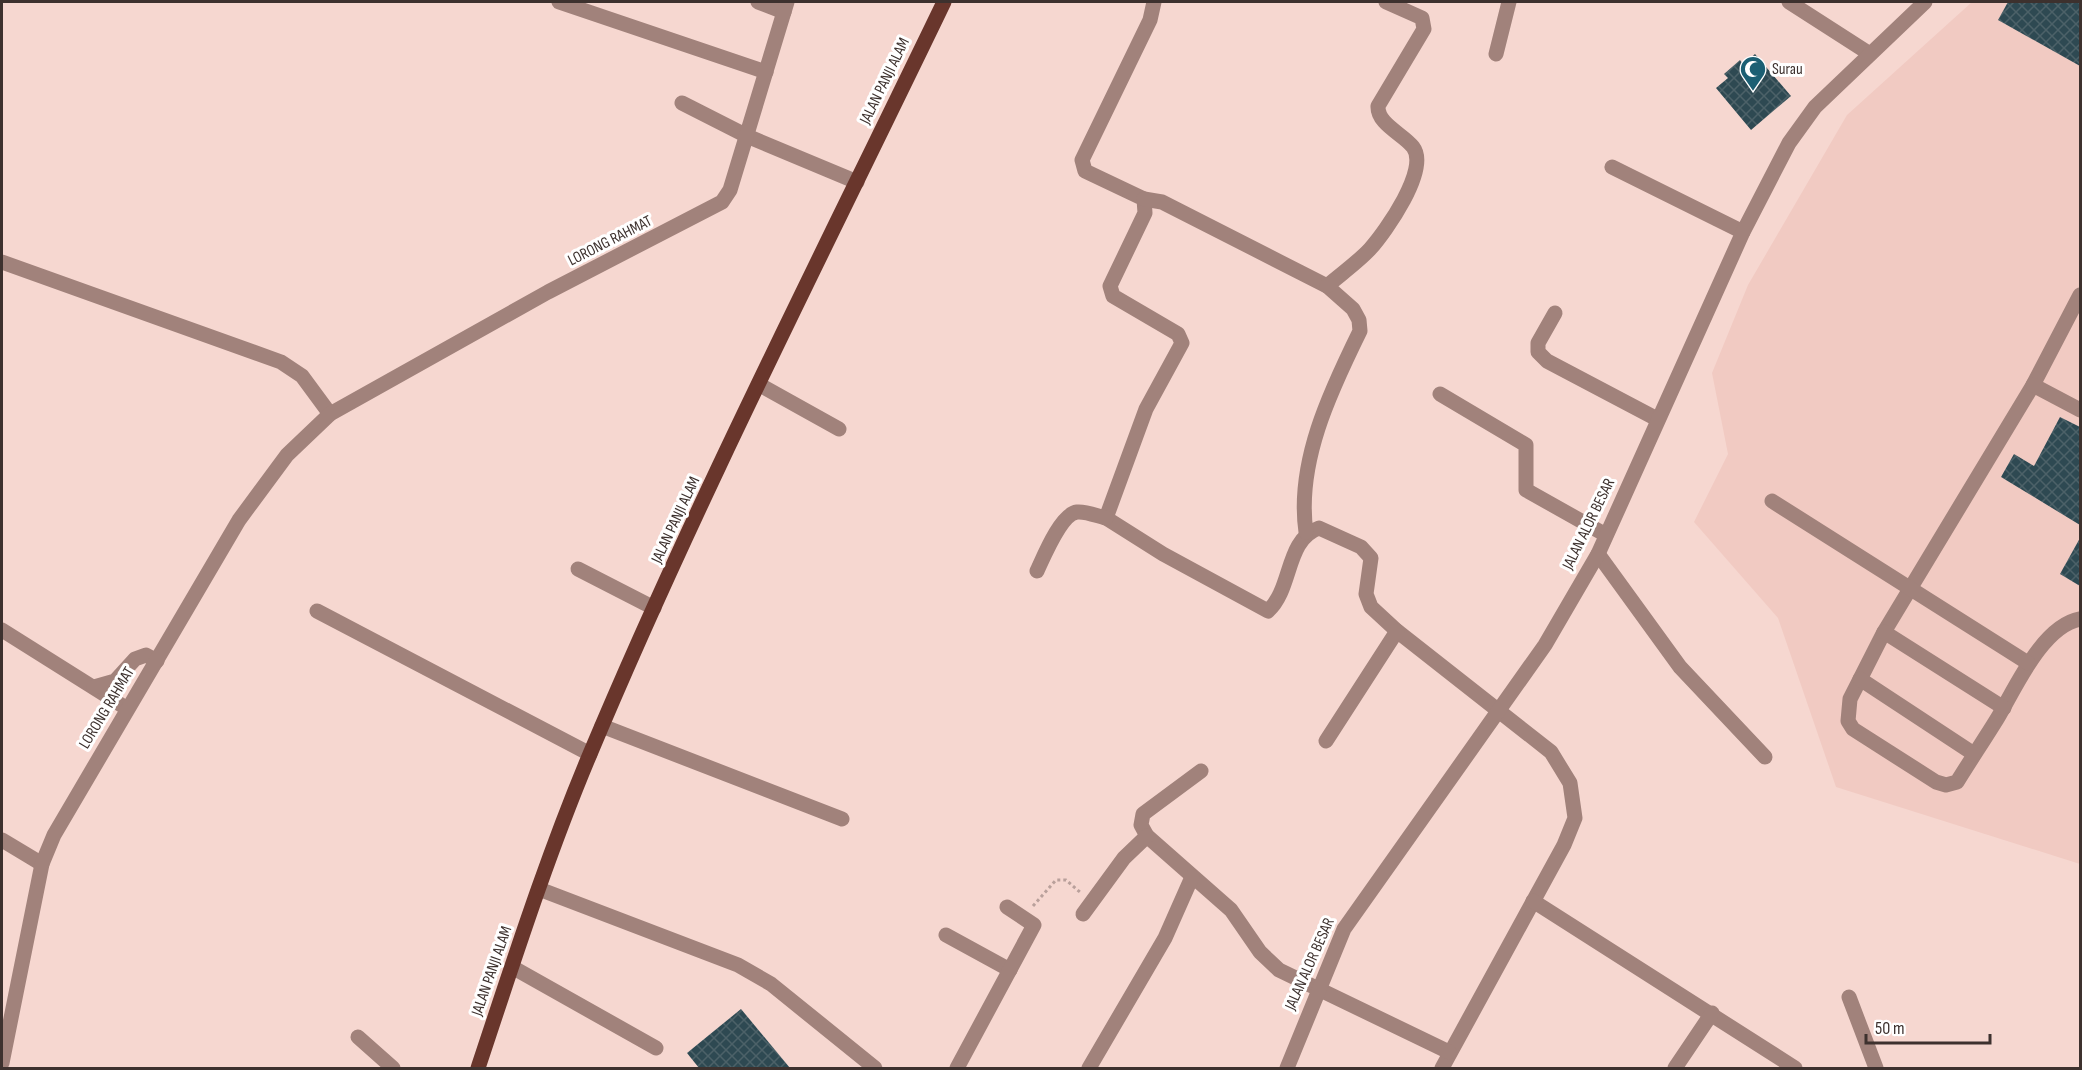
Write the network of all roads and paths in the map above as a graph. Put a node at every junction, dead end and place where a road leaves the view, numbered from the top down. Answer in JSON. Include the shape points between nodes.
{"nodes":[{"id":1,"x":559,"y":2,"type":"edge"},
{"id":2,"x":758,"y":2,"type":"edge"},
{"id":3,"x":944,"y":2,"type":"edge"},
{"id":4,"x":1154,"y":2,"type":"edge"},
{"id":5,"x":1386,"y":2,"type":"edge"},
{"id":6,"x":1509,"y":2,"type":"edge"},
{"id":7,"x":1789,"y":2,"type":"edge"},
{"id":8,"x":1925,"y":2,"type":"edge"},
{"id":9,"x":785,"y":7,"type":"edge"},
{"id":10,"x":1496,"y":54,"type":"dead end"},
{"id":11,"x":1870,"y":54,"type":"junction"},
{"id":12,"x":766,"y":72,"type":"junction"},
{"id":13,"x":682,"y":103,"type":"dead end"},
{"id":14,"x":747,"y":136,"type":"junction"},
{"id":15,"x":1612,"y":167,"type":"dead end"},
{"id":16,"x":857,"y":182,"type":"junction"},
{"id":17,"x":1144,"y":199,"type":"junction"},
{"id":18,"x":1743,"y":232,"type":"junction"},
{"id":19,"x":2,"y":262,"type":"edge"},
{"id":20,"x":1328,"y":286,"type":"junction"},
{"id":21,"x":2080,"y":296,"type":"edge"},
{"id":22,"x":1555,"y":313,"type":"dead end"},
{"id":23,"x":760,"y":385,"type":"junction"},
{"id":24,"x":2033,"y":385,"type":"junction"},
{"id":25,"x":1440,"y":393,"type":"dead end"},
{"id":26,"x":2080,"y":410,"type":"edge"},
{"id":27,"x":330,"y":414,"type":"junction"},
{"id":28,"x":1657,"y":419,"type":"junction"},
{"id":29,"x":838,"y":429,"type":"dead end"},
{"id":30,"x":1772,"y":501,"type":"dead end"},
{"id":31,"x":1106,"y":518,"type":"junction"},
{"id":32,"x":1306,"y":532,"type":"junction"},
{"id":33,"x":1606,"y":536,"type":"junction"},
{"id":34,"x":1598,"y":554,"type":"junction"},
{"id":35,"x":578,"y":569,"type":"dead end"},
{"id":36,"x":1037,"y":571,"type":"dead end"},
{"id":37,"x":1909,"y":590,"type":"junction"},
{"id":38,"x":654,"y":608,"type":"junction"},
{"id":39,"x":317,"y":611,"type":"dead end"},
{"id":40,"x":2080,"y":619,"type":"edge"},
{"id":41,"x":2,"y":630,"type":"edge"},
{"id":42,"x":1397,"y":631,"type":"junction"},
{"id":43,"x":1884,"y":632,"type":"junction"},
{"id":44,"x":157,"y":661,"type":"junction"},
{"id":45,"x":2028,"y":663,"type":"junction"},
{"id":46,"x":1860,"y":679,"type":"junction"},
{"id":47,"x":94,"y":687,"type":"junction"},
{"id":48,"x":126,"y":708,"type":"junction"},
{"id":49,"x":2004,"y":708,"type":"junction"},
{"id":50,"x":1499,"y":709,"type":"junction"},
{"id":51,"x":602,"y":726,"type":"junction"},
{"id":52,"x":1326,"y":741,"type":"dead end"},
{"id":53,"x":590,"y":754,"type":"junction"},
{"id":54,"x":1974,"y":754,"type":"junction"},
{"id":55,"x":1765,"y":758,"type":"dead end"},
{"id":56,"x":1201,"y":771,"type":"dead end"},
{"id":57,"x":842,"y":819,"type":"dead end"},
{"id":58,"x":1147,"y":836,"type":"junction"},
{"id":59,"x":2,"y":840,"type":"edge"},
{"id":60,"x":42,"y":864,"type":"junction"},
{"id":61,"x":1192,"y":877,"type":"junction"},
{"id":62,"x":539,"y":889,"type":"junction"},
{"id":63,"x":1533,"y":901,"type":"junction"},
{"id":64,"x":1007,"y":907,"type":"dead end"},
{"id":65,"x":1087,"y":908,"type":"joint"},
{"id":66,"x":1024,"y":917,"type":"junction"},
{"id":67,"x":946,"y":935,"type":"dead end"},
{"id":68,"x":512,"y":967,"type":"junction"},
{"id":69,"x":1010,"y":970,"type":"junction"},
{"id":70,"x":1317,"y":990,"type":"junction"},
{"id":71,"x":1849,"y":997,"type":"dead end"},
{"id":72,"x":1712,"y":1013,"type":"junction"},
{"id":73,"x":358,"y":1037,"type":"dead end"},
{"id":74,"x":656,"y":1048,"type":"dead end"},
{"id":75,"x":1449,"y":1052,"type":"junction"},
{"id":76,"x":2,"y":1063,"type":"edge"},
{"id":77,"x":870,"y":1067,"type":"edge"},
{"id":78,"x":393,"y":1068,"type":"edge"},
{"id":79,"x":478,"y":1068,"type":"edge"},
{"id":80,"x":957,"y":1068,"type":"edge"},
{"id":81,"x":1089,"y":1068,"type":"edge"},
{"id":82,"x":1287,"y":1068,"type":"edge"},
{"id":83,"x":1442,"y":1068,"type":"edge"},
{"id":84,"x":1675,"y":1068,"type":"edge"},
{"id":85,"x":1795,"y":1068,"type":"edge"},
{"id":86,"x":1876,"y":1068,"type":"edge"}],
"edges":[{"from":1,"to":12,"type":"street"},
{"from":2,"to":9,"type":"street"},
{"from":3,"to":16,"type":"main road","name":"JALAN PANJI ALAM"},
{"from":4,"to":17,"type":"street","via":[[1150,20],[1082,160],[1085,171]]},
{"from":5,"to":20,"type":"street","via":[[1422,18],[1424,29],[1377,106],[1380,116],[1413,147],[1418,170],[1370,249]]},
{"from":6,"to":10,"type":"street"},
{"from":7,"to":11,"type":"street"},
{"from":8,"to":11,"type":"street","name":"JALAN ALOR BESAR"},
{"from":9,"to":12,"type":"street","name":"LORONG RAHMAT"},
{"from":11,"to":18,"type":"street","name":"JALAN ALOR BESAR","via":[[1815,107],[1795,134]]},
{"from":12,"to":14,"type":"street","name":"LORONG RAHMAT"},
{"from":13,"to":14,"type":"street"},
{"from":14,"to":16,"type":"street"},
{"from":14,"to":27,"type":"street","name":"LORONG RAHMAT","via":[[730,190],[722,202],[548,292]]},
{"from":15,"to":18,"type":"street"},
{"from":16,"to":23,"type":"main road","name":"JALAN PANJI ALAM"},
{"from":17,"to":20,"type":"street","via":[[1162,202]]},
{"from":17,"to":31,"type":"street","via":[[1145,213],[1110,286],[1113,296],[1178,334],[1182,343],[1146,409]]},
{"from":18,"to":28,"type":"street","name":"JALAN ALOR BESAR"},
{"from":19,"to":27,"type":"street","via":[[281,362],[302,376]]},
{"from":20,"to":32,"type":"street","via":[[1353,309],[1360,331],[1324,408],[1304,495]]},
{"from":21,"to":24,"type":"street"},
{"from":22,"to":28,"type":"street","via":[[1538,343],[1538,352],[1547,361]]},
{"from":23,"to":29,"type":"street"},
{"from":23,"to":38,"type":"main road","name":"JALAN PANJI ALAM"},
{"from":24,"to":26,"type":"street"},
{"from":24,"to":37,"type":"street"},
{"from":25,"to":33,"type":"street","via":[[1526,445],[1526,490]]},
{"from":27,"to":44,"type":"street","name":"LORONG RAHMAT","via":[[287,455],[239,520]]},
{"from":28,"to":33,"type":"street","name":"JALAN ALOR BESAR"},
{"from":30,"to":37,"type":"street"},
{"from":31,"to":32,"type":"street","via":[[1268,611],[1278,602],[1297,546]]},
{"from":31,"to":36,"type":"street","via":[[1071,514],[1056,533]]},
{"from":32,"to":42,"type":"street","via":[[1319,528],[1361,547],[1371,558],[1366,594],[1371,607]]},
{"from":33,"to":34,"type":"street","name":"JALAN ALOR BESAR"},
{"from":34,"to":50,"type":"street","name":"JALAN ALOR BESAR","via":[[1545,645]]},
{"from":34,"to":55,"type":"street","via":[[1680,667]]},
{"from":35,"to":38,"type":"street"},
{"from":37,"to":43,"type":"street"},
{"from":37,"to":45,"type":"street"},
{"from":38,"to":51,"type":"main road","name":"JALAN PANJI ALAM"},
{"from":39,"to":53,"type":"street"},
{"from":40,"to":45,"type":"street","via":[[2055,634]]},
{"from":41,"to":47,"type":"street"},
{"from":42,"to":50,"type":"street"},
{"from":42,"to":52,"type":"street"},
{"from":43,"to":46,"type":"street"},
{"from":43,"to":49,"type":"street"},
{"from":44,"to":47,"type":"street","via":[[146,655],[140,657],[115,681]]},
{"from":44,"to":48,"type":"street","name":"LORONG RAHMAT"},
{"from":45,"to":49,"type":"street"},
{"from":46,"to":54,"type":"street"},
{"from":46,"to":54,"type":"street","via":[[1846,712],[1853,729],[1946,785],[1957,782]]},
{"from":47,"to":48,"type":"street"},
{"from":48,"to":60,"type":"street","name":"LORONG RAHMAT","via":[[60,824]]},
{"from":49,"to":54,"type":"street"},
{"from":50,"to":63,"type":"street","via":[[1551,752],[1570,783],[1575,818]]},
{"from":50,"to":70,"type":"street","name":"JALAN ALOR BESAR","via":[[1366,894],[1344,929]]},
{"from":51,"to":53,"type":"main road","name":"JALAN PANJI ALAM"},
{"from":51,"to":57,"type":"street"},
{"from":53,"to":62,"type":"main road","name":"JALAN PANJI ALAM"},
{"from":56,"to":58,"type":"street","via":[[1143,814],[1141,825]]},
{"from":58,"to":61,"type":"street"},
{"from":58,"to":65,"type":"street","via":[[1124,858]]},
{"from":59,"to":60,"type":"street"},
{"from":60,"to":76,"type":"street","name":"LORONG RAHMAT"},
{"from":61,"to":70,"type":"street","via":[[1231,910],[1260,952],[1279,970]]},
{"from":61,"to":81,"type":"street","via":[[1165,938]]},
{"from":62,"to":68,"type":"main road","name":"JALAN PANJI ALAM"},
{"from":62,"to":77,"type":"street","via":[[738,965],[771,984]]},
{"from":63,"to":72,"type":"street"},
{"from":63,"to":75,"type":"street"},
{"from":64,"to":66,"type":"street"},
{"from":65,"to":66,"type":"path","via":[[1066,880],[1056,880]]},
{"from":66,"to":69,"type":"street","via":[[1034,925]]},
{"from":67,"to":69,"type":"street"},
{"from":68,"to":74,"type":"street"},
{"from":68,"to":79,"type":"main road","name":"JALAN PANJI ALAM"},
{"from":69,"to":80,"type":"street"},
{"from":70,"to":75,"type":"street"},
{"from":70,"to":82,"type":"street","name":"JALAN ALOR BESAR"},
{"from":71,"to":86,"type":"street"},
{"from":72,"to":84,"type":"street"},
{"from":72,"to":85,"type":"street"},
{"from":73,"to":78,"type":"street"},
{"from":75,"to":83,"type":"street"}]}
